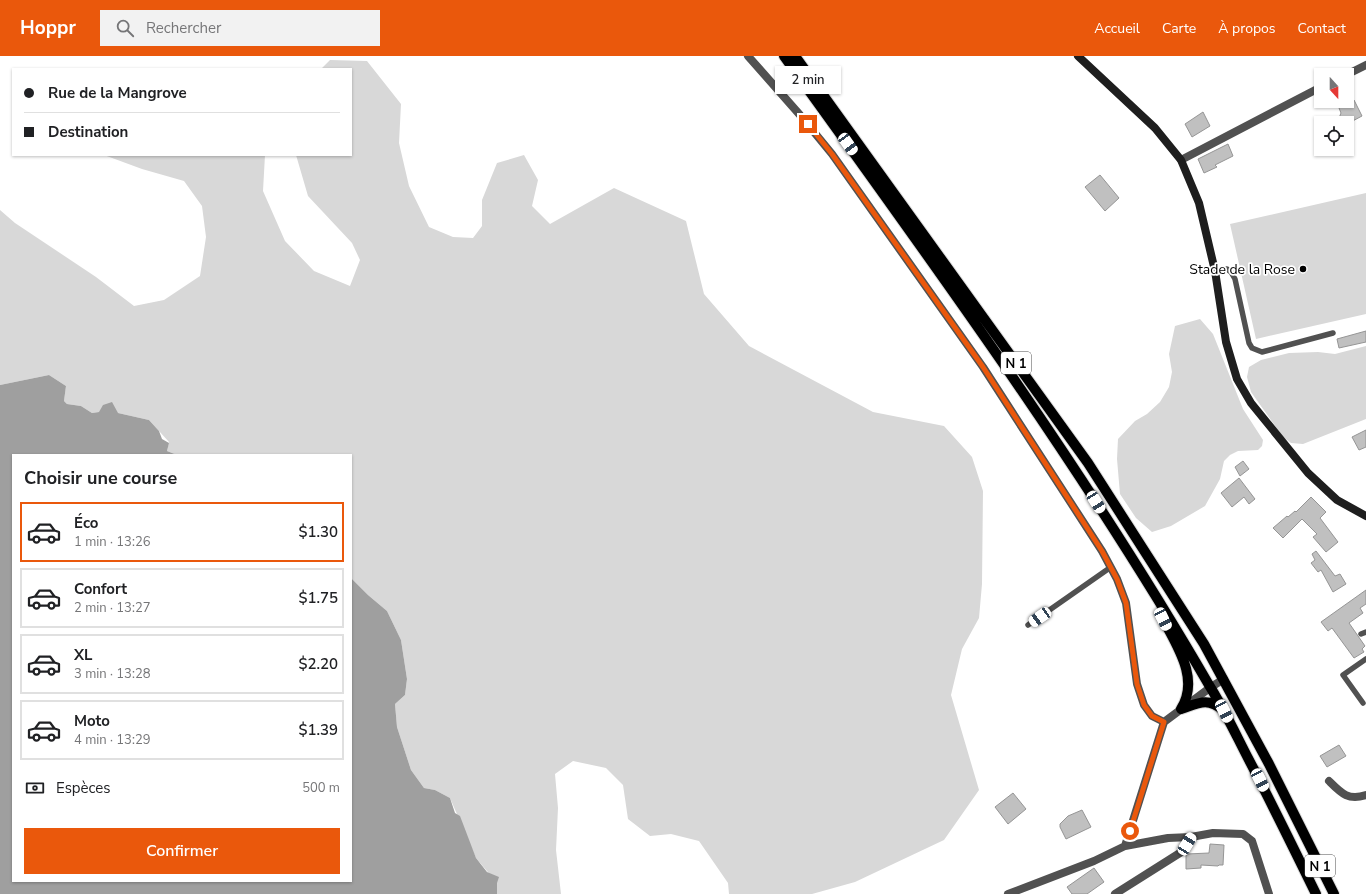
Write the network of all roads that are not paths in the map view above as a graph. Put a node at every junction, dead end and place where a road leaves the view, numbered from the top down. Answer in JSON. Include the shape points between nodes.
{"nodes":[{"id":1,"x":748,"y":56,"type":"edge"},
{"id":2,"x":784,"y":56,"type":"edge"},
{"id":3,"x":795,"y":56,"type":"edge"},
{"id":4,"x":1078,"y":56,"type":"edge"},
{"id":5,"x":1366,"y":65,"type":"edge"},
{"id":6,"x":1354,"y":71,"type":"edge"},
{"id":7,"x":1314,"y":91,"type":"edge"},
{"id":8,"x":1181,"y":160,"type":"junction"},
{"id":9,"x":1215,"y":271,"type":"junction"},
{"id":10,"x":1333,"y":333,"type":"dead end"},
{"id":11,"x":1366,"y":516,"type":"edge"},
{"id":12,"x":1111,"y":567,"type":"junction"},
{"id":13,"x":1143,"y":574,"type":"junction"},
{"id":14,"x":1028,"y":625,"type":"dead end"},
{"id":15,"x":1366,"y":659,"type":"edge"},
{"id":16,"x":1224,"y":679,"type":"junction"},
{"id":17,"x":1211,"y":687,"type":"junction"},
{"id":18,"x":1363,"y":703,"type":"dead end"},
{"id":19,"x":1181,"y":708,"type":"junction"},
{"id":20,"x":1224,"y":711,"type":"junction"},
{"id":21,"x":1164,"y":722,"type":"junction"},
{"id":22,"x":1329,"y":781,"type":"dead end"},
{"id":23,"x":1366,"y":795,"type":"edge"},
{"id":24,"x":1191,"y":837,"type":"junction"},
{"id":25,"x":1125,"y":846,"type":"junction"},
{"id":26,"x":1008,"y":894,"type":"edge"},
{"id":27,"x":1115,"y":894,"type":"edge"},
{"id":28,"x":1269,"y":894,"type":"edge"},
{"id":29,"x":1316,"y":894,"type":"edge"},
{"id":30,"x":1334,"y":894,"type":"edge"}],
"edges":[{"from":1,"to":12,"type":"street","via":[[832,154],[983,367]]},
{"from":2,"to":13,"type":"main road","number":"N 1","via":[[968,312],[1066,454]]},
{"from":3,"to":16,"type":"main road","number":"N 1","via":[[1088,463]]},
{"from":4,"to":8,"type":"main road","via":[[1155,128]]},
{"from":5,"to":6,"type":"street"},
{"from":7,"to":8,"type":"street"},
{"from":8,"to":9,"type":"main road","via":[[1199,203]]},
{"from":9,"to":10,"type":"lane","via":[[1227,269],[1231,272],[1252,348],[1262,352]]},
{"from":9,"to":11,"type":"main road","via":[[1226,342],[1237,379],[1251,403],[1308,473],[1337,500]]},
{"from":12,"to":14,"type":"lane"},
{"from":12,"to":21,"type":"street","via":[[1126,603],[1137,684],[1144,705],[1152,716]]},
{"from":13,"to":17,"type":"main road","number":"N 1"},
{"from":13,"to":19,"type":"main road","via":[[1188,674],[1188,693]]},
{"from":15,"to":18,"type":"lane","via":[[1343,675]]},
{"from":16,"to":17,"type":"street"},
{"from":16,"to":30,"type":"main road","number":"N 1"},
{"from":17,"to":19,"type":"street"},
{"from":17,"to":20,"type":"main road","number":"N 1"},
{"from":19,"to":20,"type":"main road","via":[[1208,702]]},
{"from":19,"to":21,"type":"street"},
{"from":20,"to":29,"type":"main road","number":"N 1"},
{"from":21,"to":25,"type":"street"},
{"from":22,"to":23,"type":"street","via":[[1347,797]]},
{"from":24,"to":25,"type":"street","via":[[1168,838]]},
{"from":24,"to":27,"type":"street","via":[[1183,851]]},
{"from":24,"to":28,"type":"street","via":[[1213,833],[1243,834],[1252,841]]},
{"from":25,"to":26,"type":"street","via":[[1094,861]]}]}
